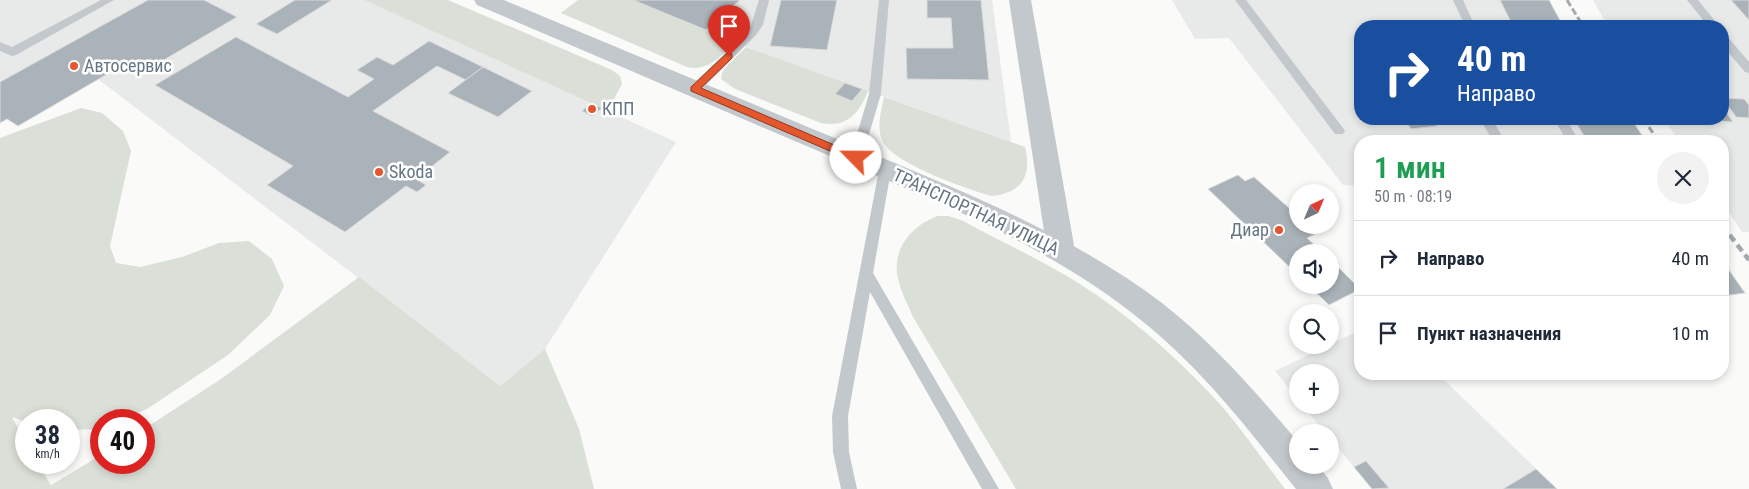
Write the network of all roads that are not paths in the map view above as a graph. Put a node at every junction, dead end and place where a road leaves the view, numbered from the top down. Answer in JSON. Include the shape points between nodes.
{"nodes":[{"id":1,"x":109,"y":0,"type":"edge"},
{"id":2,"x":485,"y":0,"type":"edge"},
{"id":3,"x":764,"y":0,"type":"edge"},
{"id":4,"x":884,"y":0,"type":"edge"},
{"id":5,"x":1020,"y":0,"type":"edge"},
{"id":6,"x":1240,"y":0,"type":"edge"},
{"id":7,"x":1458,"y":0,"type":"edge"},
{"id":8,"x":1692,"y":0,"type":"edge"},
{"id":9,"x":1467,"y":20,"type":"edge"},
{"id":10,"x":1709,"y":20,"type":"edge"},
{"id":11,"x":1729,"y":45,"type":"edge"},
{"id":12,"x":0,"y":46,"type":"edge"},
{"id":13,"x":1749,"y":69,"type":"edge"},
{"id":14,"x":695,"y":89,"type":"junction"},
{"id":15,"x":1339,"y":131,"type":"dead end"},
{"id":16,"x":856,"y":158,"type":"junction"},
{"id":17,"x":885,"y":170,"type":"junction"},
{"id":18,"x":1061,"y":251,"type":"junction"},
{"id":19,"x":865,"y":271,"type":"junction"},
{"id":20,"x":849,"y":489,"type":"edge"},
{"id":21,"x":991,"y":489,"type":"edge"},
{"id":22,"x":1316,"y":489,"type":"edge"}],
"edges":[{"from":1,"to":12,"type":"lane","via":[[12,52]]},
{"from":2,"to":14,"type":"street","name":"ТРАНСПОРТНАЯ УЛИЦА"},
{"from":3,"to":14,"type":"lane","via":[[752,33]]},
{"from":4,"to":16,"type":"lane","via":[[875,94]]},
{"from":5,"to":18,"type":"street"},
{"from":6,"to":15,"type":"lane"},
{"from":7,"to":9,"type":"lane"},
{"from":8,"to":10,"type":"lane"},
{"from":11,"to":13,"type":"lane"},
{"from":14,"to":16,"type":"street","name":"ТРАНСПОРТНАЯ УЛИЦА"},
{"from":16,"to":17,"type":"street","name":"ТРАНСПОРТНАЯ УЛИЦА"},
{"from":17,"to":18,"type":"street","name":"ТРАНСПОРТНАЯ УЛИЦА","via":[[1012,224]]},
{"from":17,"to":19,"type":"lane"},
{"from":18,"to":22,"type":"street","name":"ТРАНСПОРТНАЯ УЛИЦА","via":[[1162,320],[1207,361]]},
{"from":19,"to":20,"type":"lane","via":[[840,416],[841,452]]},
{"from":19,"to":21,"type":"lane"}]}
